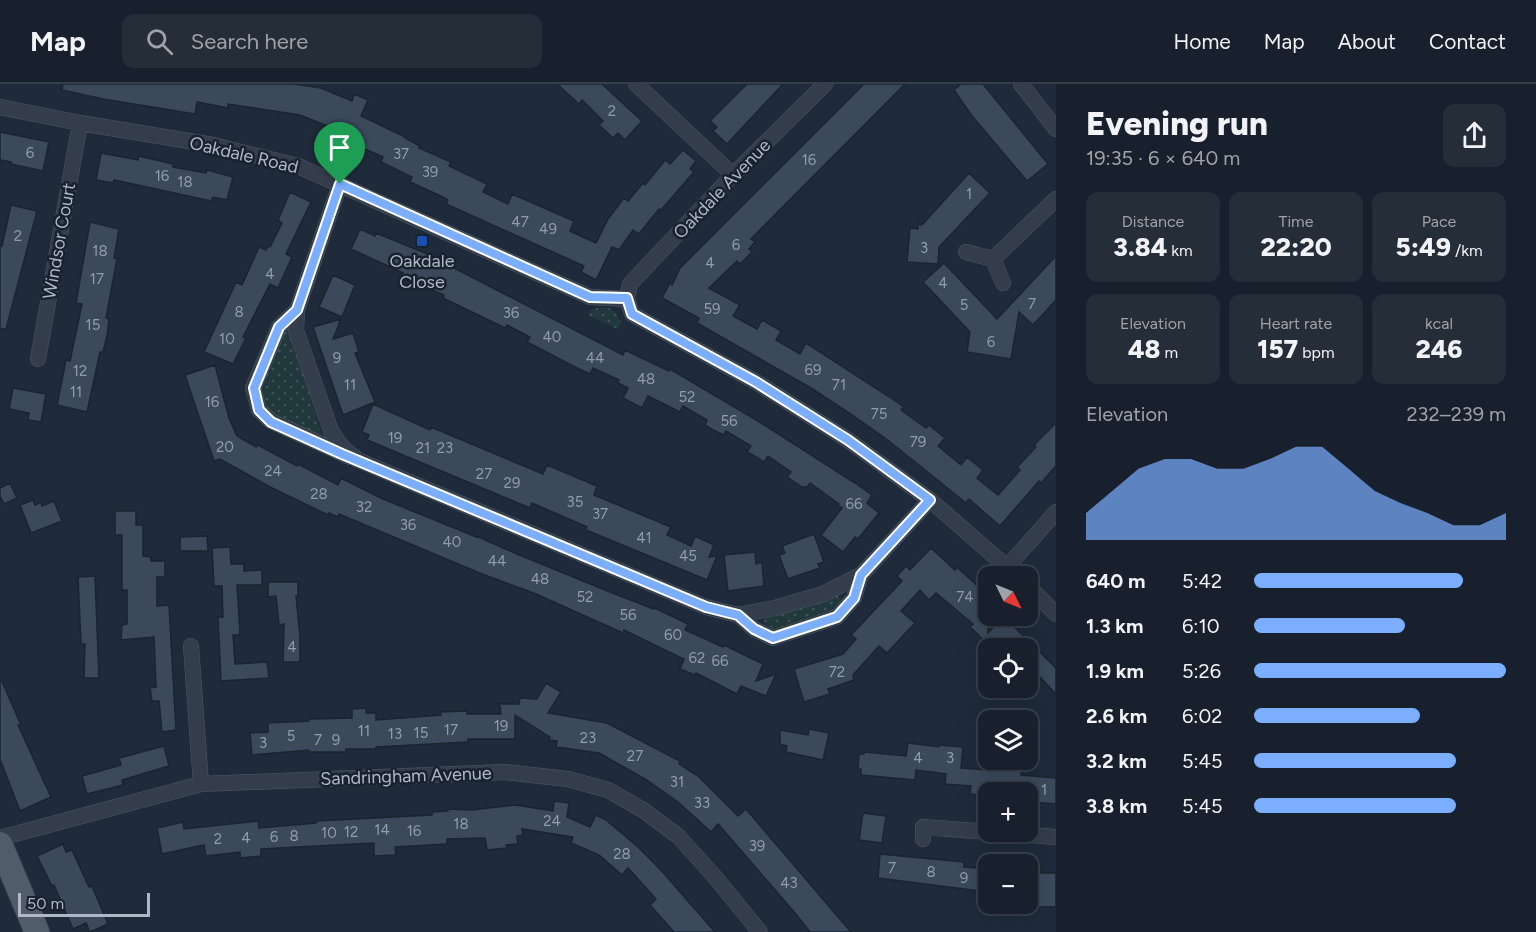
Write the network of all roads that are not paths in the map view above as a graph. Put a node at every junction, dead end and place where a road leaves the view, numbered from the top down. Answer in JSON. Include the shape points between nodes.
{"nodes":[{"id":1,"x":636,"y":84,"type":"edge"},
{"id":2,"x":825,"y":84,"type":"edge"},
{"id":3,"x":1021,"y":84,"type":"edge"},
{"id":4,"x":0,"y":107,"type":"edge"},
{"id":5,"x":80,"y":123,"type":"junction"},
{"id":6,"x":1056,"y":129,"type":"edge"},
{"id":7,"x":733,"y":175,"type":"junction"},
{"id":8,"x":340,"y":184,"type":"junction"},
{"id":9,"x":1056,"y":199,"type":"edge"},
{"id":10,"x":966,"y":252,"type":"dead end"},
{"id":11,"x":993,"y":259,"type":"junction"},
{"id":12,"x":1003,"y":283,"type":"dead end"},
{"id":13,"x":627,"y":298,"type":"junction"},
{"id":14,"x":297,"y":310,"type":"junction"},
{"id":15,"x":38,"y":359,"type":"dead end"},
{"id":16,"x":358,"y":460,"type":"junction"},
{"id":17,"x":930,"y":500,"type":"junction"},
{"id":18,"x":1056,"y":512,"type":"edge"},
{"id":19,"x":1006,"y":566,"type":"edge"},
{"id":20,"x":1016,"y":566,"type":"edge"},
{"id":21,"x":861,"y":575,"type":"junction"},
{"id":22,"x":1038,"y":596,"type":"edge"},
{"id":23,"x":1056,"y":614,"type":"edge"},
{"id":24,"x":738,"y":615,"type":"junction"},
{"id":25,"x":191,"y":646,"type":"dead end"},
{"id":26,"x":201,"y":784,"type":"junction"},
{"id":27,"x":922,"y":826,"type":"dead end"},
{"id":28,"x":1056,"y":837,"type":"edge"},
{"id":29,"x":0,"y":838,"type":"edge"},
{"id":30,"x":0,"y":844,"type":"edge"},
{"id":31,"x":757,"y":931,"type":"edge"},
{"id":32,"x":37,"y":932,"type":"edge"}],
"edges":[{"from":1,"to":7,"type":"street"},
{"from":2,"to":7,"type":"street","name":"Oakdale Avenue"},
{"from":3,"to":6,"type":"street"},
{"from":4,"to":5,"type":"street","name":"Oakdale Road"},
{"from":5,"to":8,"type":"street","name":"Oakdale Road","via":[[213,145],[298,166]]},
{"from":5,"to":15,"type":"street","name":"Windsor Court"},
{"from":7,"to":13,"type":"street","name":"Oakdale Avenue","via":[[630,285]]},
{"from":8,"to":13,"type":"street","name":"Oakdale Road","via":[[590,297]]},
{"from":8,"to":14,"type":"street"},
{"from":9,"to":11,"type":"street"},
{"from":10,"to":11,"type":"street"},
{"from":11,"to":12,"type":"street"},
{"from":13,"to":17,"type":"street","via":[[632,314],[756,382],[848,440]]},
{"from":14,"to":16,"type":"street","via":[[296,330],[331,431]]},
{"from":14,"to":16,"type":"street","via":[[279,327],[254,388],[259,410],[271,422]]},
{"from":16,"to":24,"type":"street","via":[[706,607]]},
{"from":17,"to":19,"type":"street"},
{"from":17,"to":21,"type":"street"},
{"from":18,"to":20,"type":"street"},
{"from":21,"to":24,"type":"street","via":[[823,594]]},
{"from":21,"to":24,"type":"street","via":[[854,598],[837,617],[773,638]]},
{"from":22,"to":23,"type":"street"},
{"from":25,"to":26,"type":"street"},
{"from":26,"to":29,"type":"street","name":"Sandringham Avenue"},
{"from":26,"to":31,"type":"street","name":"Sandringham Avenue","via":[[505,772],[568,779],[608,790],[678,836]]},
{"from":27,"to":28,"type":"street"},
{"from":30,"to":32,"type":"main road"}]}
